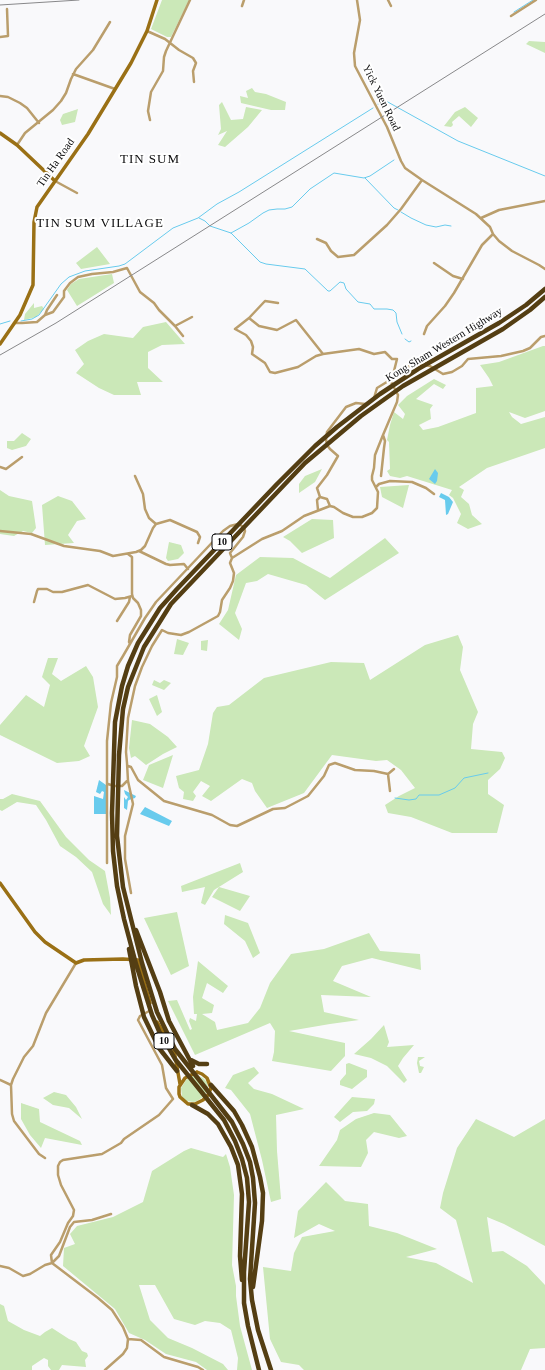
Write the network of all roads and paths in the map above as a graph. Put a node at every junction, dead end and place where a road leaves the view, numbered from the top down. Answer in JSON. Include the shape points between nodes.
{"nodes":[{"id":1,"x":157,"y":0,"type":"edge"},
{"id":2,"x":190,"y":0,"type":"edge"},
{"id":3,"x":244,"y":0,"type":"edge"},
{"id":4,"x":357,"y":0,"type":"edge"},
{"id":5,"x":388,"y":0,"type":"edge"},
{"id":6,"x":536,"y":0,"type":"edge"},
{"id":7,"x":242,"y":6,"type":"dead end"},
{"id":8,"x":391,"y":6,"type":"dead end"},
{"id":9,"x":7,"y":9,"type":"dead end"},
{"id":10,"x":511,"y":16,"type":"dead end"},
{"id":11,"x":110,"y":22,"type":"dead end"},
{"id":12,"x":147,"y":31,"type":"junction"},
{"id":13,"x":0,"y":37,"type":"edge"},
{"id":14,"x":170,"y":43,"type":"junction"},
{"id":15,"x":73,"y":74,"type":"junction"},
{"id":16,"x":194,"y":82,"type":"dead end"},
{"id":17,"x":116,"y":90,"type":"junction"},
{"id":18,"x":0,"y":96,"type":"edge"},
{"id":19,"x":150,"y":120,"type":"dead end"},
{"id":20,"x":38,"y":123,"type":"junction"},
{"id":21,"x":0,"y":133,"type":"edge"},
{"id":22,"x":17,"y":145,"type":"junction"},
{"id":23,"x":422,"y":180,"type":"junction"},
{"id":24,"x":54,"y":181,"type":"junction"},
{"id":25,"x":77,"y":193,"type":"dead end"},
{"id":26,"x":545,"y":201,"type":"edge"},
{"id":27,"x":481,"y":218,"type":"junction"},
{"id":28,"x":493,"y":234,"type":"junction"},
{"id":29,"x":317,"y":239,"type":"dead end"},
{"id":30,"x":434,"y":262,"type":"dead end"},
{"id":31,"x":545,"y":269,"type":"edge"},
{"id":32,"x":463,"y":279,"type":"junction"},
{"id":33,"x":545,"y":289,"type":"edge"},
{"id":34,"x":57,"y":295,"type":"dead end"},
{"id":35,"x":545,"y":297,"type":"edge"},
{"id":36,"x":278,"y":303,"type":"dead end"},
{"id":37,"x":45,"y":315,"type":"junction"},
{"id":38,"x":192,"y":317,"type":"dead end"},
{"id":39,"x":249,"y":318,"type":"junction"},
{"id":40,"x":14,"y":322,"type":"junction"},
{"id":41,"x":175,"y":326,"type":"junction"},
{"id":42,"x":424,"y":334,"type":"dead end"},
{"id":43,"x":183,"y":336,"type":"dead end"},
{"id":44,"x":545,"y":336,"type":"edge"},
{"id":45,"x":0,"y":344,"type":"edge"},
{"id":46,"x":323,"y":354,"type":"junction"},
{"id":47,"x":393,"y":376,"type":"junction"},
{"id":48,"x":390,"y":380,"type":"junction"},
{"id":49,"x":383,"y":435,"type":"junction"},
{"id":50,"x":22,"y":457,"type":"dead end"},
{"id":51,"x":0,"y":467,"type":"edge"},
{"id":52,"x":135,"y":476,"type":"dead end"},
{"id":53,"x":381,"y":476,"type":"dead end"},
{"id":54,"x":376,"y":487,"type":"junction"},
{"id":55,"x":434,"y":494,"type":"dead end"},
{"id":56,"x":320,"y":497,"type":"junction"},
{"id":57,"x":330,"y":506,"type":"junction"},
{"id":58,"x":318,"y":510,"type":"junction"},
{"id":59,"x":156,"y":524,"type":"junction"},
{"id":60,"x":0,"y":531,"type":"edge"},
{"id":61,"x":198,"y":543,"type":"dead end"},
{"id":62,"x":139,"y":551,"type":"junction"},
{"id":63,"x":128,"y":554,"type":"junction"},
{"id":64,"x":232,"y":558,"type":"junction"},
{"id":65,"x":188,"y":569,"type":"junction"},
{"id":66,"x":131,"y":596,"type":"junction"},
{"id":67,"x":34,"y":602,"type":"dead end"},
{"id":68,"x":117,"y":621,"type":"dead end"},
{"id":69,"x":130,"y":644,"type":"junction"},
{"id":70,"x":128,"y":766,"type":"junction"},
{"id":71,"x":394,"y":769,"type":"dead end"},
{"id":72,"x":388,"y":774,"type":"junction"},
{"id":73,"x":128,"y":781,"type":"junction"},
{"id":74,"x":108,"y":784,"type":"junction"},
{"id":75,"x":390,"y":791,"type":"dead end"},
{"id":76,"x":107,"y":863,"type":"dead end"},
{"id":77,"x":0,"y":883,"type":"edge"},
{"id":78,"x":131,"y":893,"type":"dead end"},
{"id":79,"x":130,"y":917,"type":"junction"},
{"id":80,"x":124,"y":919,"type":"junction"},
{"id":81,"x":76,"y":963,"type":"junction"},
{"id":82,"x":152,"y":1010,"type":"junction"},
{"id":83,"x":174,"y":1050,"type":"junction"},
{"id":84,"x":189,"y":1060,"type":"junction"},
{"id":85,"x":208,"y":1064,"type":"dead end"},
{"id":86,"x":192,"y":1066,"type":"junction"},
{"id":87,"x":177,"y":1072,"type":"junction"},
{"id":88,"x":197,"y":1072,"type":"junction"},
{"id":89,"x":0,"y":1080,"type":"edge"},
{"id":90,"x":180,"y":1084,"type":"junction"},
{"id":91,"x":11,"y":1085,"type":"junction"},
{"id":92,"x":211,"y":1085,"type":"junction"},
{"id":93,"x":192,"y":1105,"type":"junction"},
{"id":94,"x":45,"y":1158,"type":"dead end"},
{"id":95,"x":111,"y":1214,"type":"dead end"},
{"id":96,"x":52,"y":1263,"type":"junction"},
{"id":97,"x":0,"y":1266,"type":"edge"},
{"id":98,"x":244,"y":1290,"type":"junction"},
{"id":99,"x":251,"y":1292,"type":"junction"},
{"id":100,"x":128,"y":1339,"type":"junction"},
{"id":101,"x":259,"y":1369,"type":"edge"},
{"id":102,"x":105,"y":1370,"type":"edge"},
{"id":103,"x":203,"y":1370,"type":"edge"},
{"id":104,"x":271,"y":1370,"type":"edge"}],
"edges":[{"from":1,"to":12,"type":"street","name":"Tin Ha Road"},
{"from":2,"to":14,"type":"street"},
{"from":3,"to":7,"type":"street"},
{"from":4,"to":23,"type":"street","name":"Yick Yuen Road","via":[[360,20],[354,53],[356,66],[405,168]]},
{"from":5,"to":8,"type":"street"},
{"from":6,"to":10,"type":"street"},
{"from":9,"to":13,"type":"street","via":[[8,36]]},
{"from":11,"to":15,"type":"street","via":[[99,43]]},
{"from":12,"to":14,"type":"street"},
{"from":12,"to":17,"type":"street","name":"Tin Ha Road"},
{"from":14,"to":16,"type":"street","via":[[193,58],[196,63],[193,71]]},
{"from":14,"to":19,"type":"street","via":[[164,57],[164,71],[151,92],[148,111]]},
{"from":15,"to":17,"type":"street"},
{"from":15,"to":20,"type":"street","via":[[61,101]]},
{"from":17,"to":24,"type":"street","name":"Tin Ha Road"},
{"from":18,"to":20,"type":"street","via":[[20,103]]},
{"from":20,"to":22,"type":"street","via":[[25,133]]},
{"from":21,"to":22,"type":"street"},
{"from":22,"to":24,"type":"street"},
{"from":23,"to":27,"type":"street","name":"Yick Yuen Road"},
{"from":23,"to":29,"type":"street","via":[[387,225],[354,255],[338,257],[326,243]]},
{"from":24,"to":25,"type":"street"},
{"from":24,"to":40,"type":"street","name":"Tin Ha Road","via":[[36,212],[33,285],[20,315]]},
{"from":26,"to":27,"type":"street","via":[[499,210]]},
{"from":27,"to":28,"type":"street"},
{"from":28,"to":31,"type":"street","via":[[512,251]]},
{"from":28,"to":32,"type":"street","via":[[482,245]]},
{"from":30,"to":32,"type":"street","via":[[453,276]]},
{"from":32,"to":42,"type":"street","via":[[445,306],[427,326]]},
{"from":33,"to":80,"type":"highway","name":"Kong Sham Western Highway","number":"10","via":[[499,324],[401,380],[337,427],[277,484],[153,618],[128,666],[115,722],[112,837],[115,874]]},
{"from":34,"to":37,"type":"street"},
{"from":35,"to":79,"type":"highway","name":"Kong Sham Western Highway","number":"10","via":[[503,329],[403,386],[319,450],[181,593],[163,615],[134,668],[123,709],[117,836]]},
{"from":36,"to":39,"type":"street","via":[[265,301]]},
{"from":37,"to":40,"type":"street","via":[[37,322]]},
{"from":37,"to":41,"type":"street","via":[[55,310],[64,297],[64,291],[78,278],[127,268],[140,292]]},
{"from":38,"to":41,"type":"street"},
{"from":39,"to":46,"type":"street","via":[[258,326],[277,330],[296,320]]},
{"from":39,"to":46,"type":"street","via":[[235,329],[251,341],[252,354],[265,363],[270,372],[298,367]]},
{"from":40,"to":45,"type":"street","name":"Tin Ha Road"},
{"from":41,"to":43,"type":"street"},
{"from":44,"to":47,"type":"street","via":[[523,351],[468,359],[452,372],[443,374],[430,366],[418,364]]},
{"from":46,"to":47,"type":"street","via":[[359,350],[374,354],[385,352],[392,359],[397,359]]},
{"from":47,"to":48,"type":"street"},
{"from":48,"to":49,"type":"street","via":[[398,395]]},
{"from":48,"to":56,"type":"street","via":[[377,388],[372,403],[356,403],[346,407],[327,432],[327,445],[338,456],[317,488]]},
{"from":49,"to":53,"type":"street","via":[[385,441]]},
{"from":49,"to":54,"type":"street","via":[[375,454],[372,476]]},
{"from":50,"to":51,"type":"street","via":[[6,469]]},
{"from":52,"to":59,"type":"street","via":[[143,494],[145,509],[149,518]]},
{"from":54,"to":55,"type":"street","via":[[390,481],[412,482]]},
{"from":54,"to":57,"type":"street","via":[[377,508],[372,513],[353,517]]},
{"from":56,"to":57,"type":"street","via":[[327,499]]},
{"from":56,"to":58,"type":"street"},
{"from":57,"to":58,"type":"street"},
{"from":58,"to":64,"type":"street"},
{"from":59,"to":61,"type":"street","via":[[174,521],[198,532]]},
{"from":59,"to":62,"type":"street","via":[[145,546]]},
{"from":60,"to":63,"type":"street","via":[[31,534],[64,546],[100,551],[113,556]]},
{"from":62,"to":63,"type":"street"},
{"from":62,"to":65,"type":"street","via":[[166,564],[184,564]]},
{"from":63,"to":66,"type":"street","via":[[132,557]]},
{"from":64,"to":65,"type":"street","via":[[230,553],[245,531],[244,527],[238,524],[223,531]]},
{"from":64,"to":70,"type":"street","via":[[230,563],[234,573],[233,581],[222,600],[218,616],[181,635],[162,630],[152,646],[135,686],[128,718]]},
{"from":65,"to":69,"type":"street","via":[[156,602]]},
{"from":66,"to":67,"type":"street","via":[[115,598],[88,585],[62,592],[38,590]]},
{"from":66,"to":68,"type":"street"},
{"from":66,"to":69,"type":"street","via":[[138,603],[141,616],[130,635]]},
{"from":69,"to":74,"type":"street","via":[[117,666],[111,703],[107,741]]},
{"from":70,"to":72,"type":"street","via":[[138,780],[164,801],[236,826],[273,810],[285,808],[308,796],[324,776],[329,765],[335,763],[355,770]]},
{"from":70,"to":73,"type":"street"},
{"from":71,"to":72,"type":"street"},
{"from":72,"to":75,"type":"street"},
{"from":73,"to":74,"type":"street","via":[[122,786]]},
{"from":73,"to":78,"type":"street","via":[[133,804],[125,836],[125,859]]},
{"from":74,"to":76,"type":"street"},
{"from":77,"to":81,"type":"street","via":[[35,932]]},
{"from":79,"to":84,"type":"highway","via":[[169,1022]]},
{"from":79,"to":99,"type":"highway","name":"Kong Sham Western Highway","number":"10","via":[[157,1012],[166,1033],[175,1049],[228,1116],[243,1144],[252,1170],[255,1220]]},
{"from":80,"to":87,"type":"highway","via":[[141,1008],[154,1039]]},
{"from":80,"to":98,"type":"highway","name":"Kong Sham Western Highway","number":"10","via":[[152,1015],[161,1036],[180,1065],[219,1114],[238,1147],[247,1178],[249,1202]]},
{"from":81,"to":82,"type":"street","via":[[84,960],[138,960]]},
{"from":81,"to":91,"type":"street","via":[[46,1013],[33,1046],[24,1057]]},
{"from":82,"to":83,"type":"street"},
{"from":82,"to":96,"type":"street","via":[[140,1016],[138,1020],[162,1065],[166,1088],[173,1099],[159,1115],[124,1139],[121,1144],[102,1154],[60,1162],[58,1175],[74,1210],[60,1242],[51,1255]]},
{"from":83,"to":86,"type":"street"},
{"from":83,"to":87,"type":"street"},
{"from":84,"to":85,"type":"highway","via":[[196,1064]]},
{"from":84,"to":86,"type":"highway"},
{"from":86,"to":88,"type":"street"},
{"from":87,"to":90,"type":"street"},
{"from":88,"to":90,"type":"street"},
{"from":88,"to":92,"type":"street","via":[[207,1078]]},
{"from":89,"to":91,"type":"street"},
{"from":90,"to":93,"type":"street","via":[[180,1097]]},
{"from":91,"to":94,"type":"street","via":[[14,1121],[39,1154]]},
{"from":92,"to":93,"type":"street","via":[[206,1097]]},
{"from":92,"to":99,"type":"highway","via":[[234,1111],[242,1125],[260,1177],[263,1194],[262,1221]]},
{"from":93,"to":98,"type":"highway","via":[[208,1114],[218,1124],[238,1166],[242,1194],[240,1264]]},
{"from":95,"to":96,"type":"street","via":[[74,1222],[59,1256]]},
{"from":96,"to":97,"type":"street","via":[[23,1276]]},
{"from":96,"to":100,"type":"street","via":[[112,1310]]},
{"from":98,"to":101,"type":"highway","name":"Kong Sham Western Highway","number":"10","via":[[248,1326]]},
{"from":99,"to":104,"type":"highway","name":"Kong Sham Western Highway","number":"10","via":[[258,1330]]},
{"from":100,"to":102,"type":"street","via":[[123,1354]]},
{"from":100,"to":103,"type":"street","via":[[141,1340],[164,1357]]}]}
